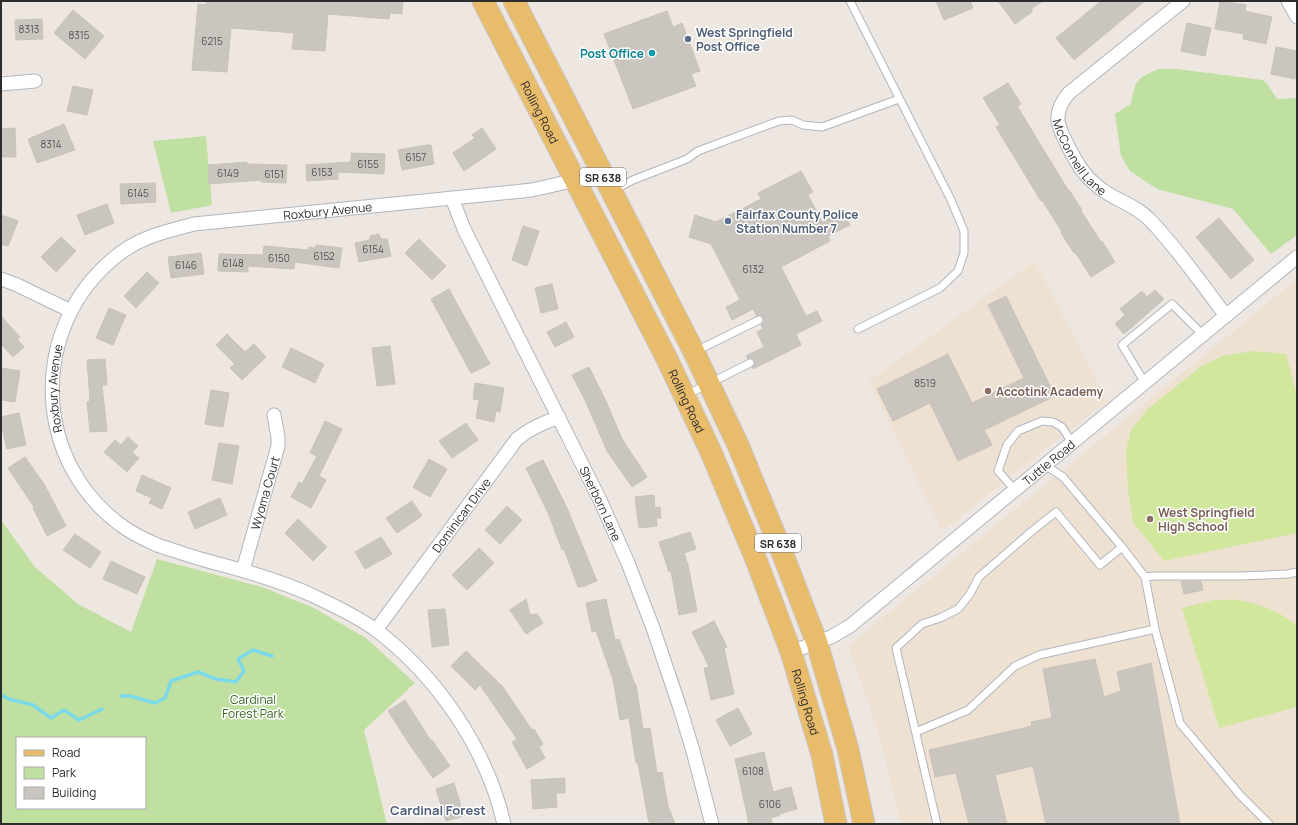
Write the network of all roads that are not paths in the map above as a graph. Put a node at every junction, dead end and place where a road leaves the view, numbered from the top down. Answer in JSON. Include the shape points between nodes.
{"nodes":[{"id":1,"x":483,"y":1,"type":"edge"},
{"id":2,"x":514,"y":1,"type":"edge"},
{"id":3,"x":850,"y":1,"type":"edge"},
{"id":4,"x":1183,"y":1,"type":"edge"},
{"id":5,"x":1288,"y":1,"type":"edge"},
{"id":6,"x":1297,"y":17,"type":"edge"},
{"id":7,"x":36,"y":81,"type":"dead end"},
{"id":8,"x":1,"y":84,"type":"edge"},
{"id":9,"x":899,"y":99,"type":"junction"},
{"id":10,"x":575,"y":180,"type":"junction"},
{"id":11,"x":606,"y":183,"type":"junction"},
{"id":12,"x":452,"y":198,"type":"junction"},
{"id":13,"x":1297,"y":257,"type":"edge"},
{"id":14,"x":1,"y":279,"type":"edge"},
{"id":15,"x":71,"y":311,"type":"junction"},
{"id":16,"x":1226,"y":316,"type":"junction"},
{"id":17,"x":759,"y":320,"type":"dead end"},
{"id":18,"x":858,"y":329,"type":"dead end"},
{"id":19,"x":1203,"y":335,"type":"junction"},
{"id":20,"x":694,"y":352,"type":"junction"},
{"id":21,"x":750,"y":363,"type":"dead end"},
{"id":22,"x":1145,"y":383,"type":"junction"},
{"id":23,"x":708,"y":384,"type":"junction"},
{"id":24,"x":684,"y":395,"type":"junction"},
{"id":25,"x":274,"y":415,"type":"dead end"},
{"id":26,"x":559,"y":417,"type":"junction"},
{"id":27,"x":1072,"y":443,"type":"junction"},
{"id":28,"x":1045,"y":466,"type":"junction"},
{"id":29,"x":1015,"y":490,"type":"junction"},
{"id":30,"x":1122,"y":547,"type":"junction"},
{"id":31,"x":243,"y":570,"type":"junction"},
{"id":32,"x":1297,"y":572,"type":"edge"},
{"id":33,"x":1146,"y":577,"type":"junction"},
{"id":34,"x":1155,"y":628,"type":"junction"},
{"id":35,"x":376,"y":630,"type":"junction"},
{"id":36,"x":817,"y":643,"type":"junction"},
{"id":37,"x":791,"y":652,"type":"junction"},
{"id":38,"x":916,"y":732,"type":"junction"},
{"id":39,"x":504,"y":824,"type":"edge"},
{"id":40,"x":712,"y":824,"type":"edge"},
{"id":41,"x":836,"y":824,"type":"edge"},
{"id":42,"x":864,"y":824,"type":"edge"},
{"id":43,"x":937,"y":824,"type":"edge"},
{"id":44,"x":1269,"y":824,"type":"edge"}],
"edges":[{"from":1,"to":10,"type":"main road","name":"Rolling Road","number":"SR 638"},
{"from":2,"to":11,"type":"main road","number":"SR 638"},
{"from":3,"to":9,"type":"lane"},
{"from":4,"to":16,"type":"street","name":"McConnell Lane","via":[[1069,93],[1060,106],[1058,121],[1085,175],[1101,190],[1133,206],[1149,219]]},
{"from":5,"to":6,"type":"street"},
{"from":7,"to":8,"type":"street"},
{"from":9,"to":11,"type":"lane","via":[[822,127],[803,125],[792,120],[779,121],[698,151],[633,180]]},
{"from":9,"to":18,"type":"lane","via":[[951,200],[964,231],[964,253],[958,271],[940,288]]},
{"from":10,"to":11,"type":"street","name":"Roxbury Avenue"},
{"from":10,"to":12,"type":"street","name":"Roxbury Avenue","via":[[532,190]]},
{"from":10,"to":24,"type":"main road","name":"Rolling Road","number":"SR 638"},
{"from":11,"to":20,"type":"main road","number":"SR 638"},
{"from":12,"to":15,"type":"street","name":"Roxbury Avenue","via":[[194,224],[156,234],[115,257],[82,293]]},
{"from":12,"to":26,"type":"street","name":"Sherborn Lane","via":[[464,229]]},
{"from":13,"to":16,"type":"street","name":"Tuttle Road"},
{"from":14,"to":15,"type":"street"},
{"from":15,"to":31,"type":"street","name":"Roxbury Avenue","via":[[55,356],[52,398],[61,442],[80,482],[108,515],[142,538],[157,545]]},
{"from":16,"to":19,"type":"street","name":"Tuttle Road"},
{"from":17,"to":20,"type":"lane"},
{"from":19,"to":22,"type":"street","name":"Tuttle Road"},
{"from":19,"to":22,"type":"lane","via":[[1172,304],[1122,345]]},
{"from":20,"to":23,"type":"main road","number":"SR 638"},
{"from":21,"to":23,"type":"lane"},
{"from":22,"to":27,"type":"street","name":"Tuttle Road"},
{"from":23,"to":24,"type":"lane"},
{"from":23,"to":36,"type":"main road","number":"SR 638","via":[[738,445]]},
{"from":24,"to":37,"type":"main road","name":"Rolling Road","number":"SR 638","via":[[749,543]]},
{"from":25,"to":31,"type":"street","name":"Wyoma Court","via":[[278,446]]},
{"from":26,"to":35,"type":"street","name":"Dominican Drive","via":[[526,431],[517,439]]},
{"from":26,"to":40,"type":"street","name":"Sherborn Lane","via":[[601,502],[653,628],[691,744]]},
{"from":27,"to":28,"type":"street","name":"Tuttle Road"},
{"from":27,"to":29,"type":"lane","via":[[1062,427],[1053,422],[1042,421],[1018,431],[1006,445],[998,470]]},
{"from":28,"to":29,"type":"street","name":"Tuttle Road"},
{"from":28,"to":30,"type":"lane","via":[[1063,477]]},
{"from":29,"to":36,"type":"street","name":"Tuttle Road","via":[[850,626]]},
{"from":30,"to":33,"type":"lane"},
{"from":30,"to":38,"type":"lane","via":[[1100,565],[1056,512],[980,577],[958,609],[922,624],[896,648]]},
{"from":31,"to":35,"type":"street","name":"Roxbury Avenue","via":[[317,597]]},
{"from":32,"to":33,"type":"lane","via":[[1240,576]]},
{"from":33,"to":34,"type":"lane"},
{"from":34,"to":38,"type":"lane","via":[[1039,655],[1015,666],[968,710]]},
{"from":34,"to":44,"type":"lane","via":[[1180,723],[1240,795]]},
{"from":35,"to":39,"type":"street","name":"Roxbury Avenue","via":[[416,666],[460,721],[479,755]]},
{"from":36,"to":37,"type":"street","name":"Tuttle Road"},
{"from":36,"to":42,"type":"main road","number":"SR 638","via":[[848,749]]},
{"from":37,"to":41,"type":"main road","name":"Rolling Road","number":"SR 638","via":[[822,755]]},
{"from":38,"to":43,"type":"lane"}]}
